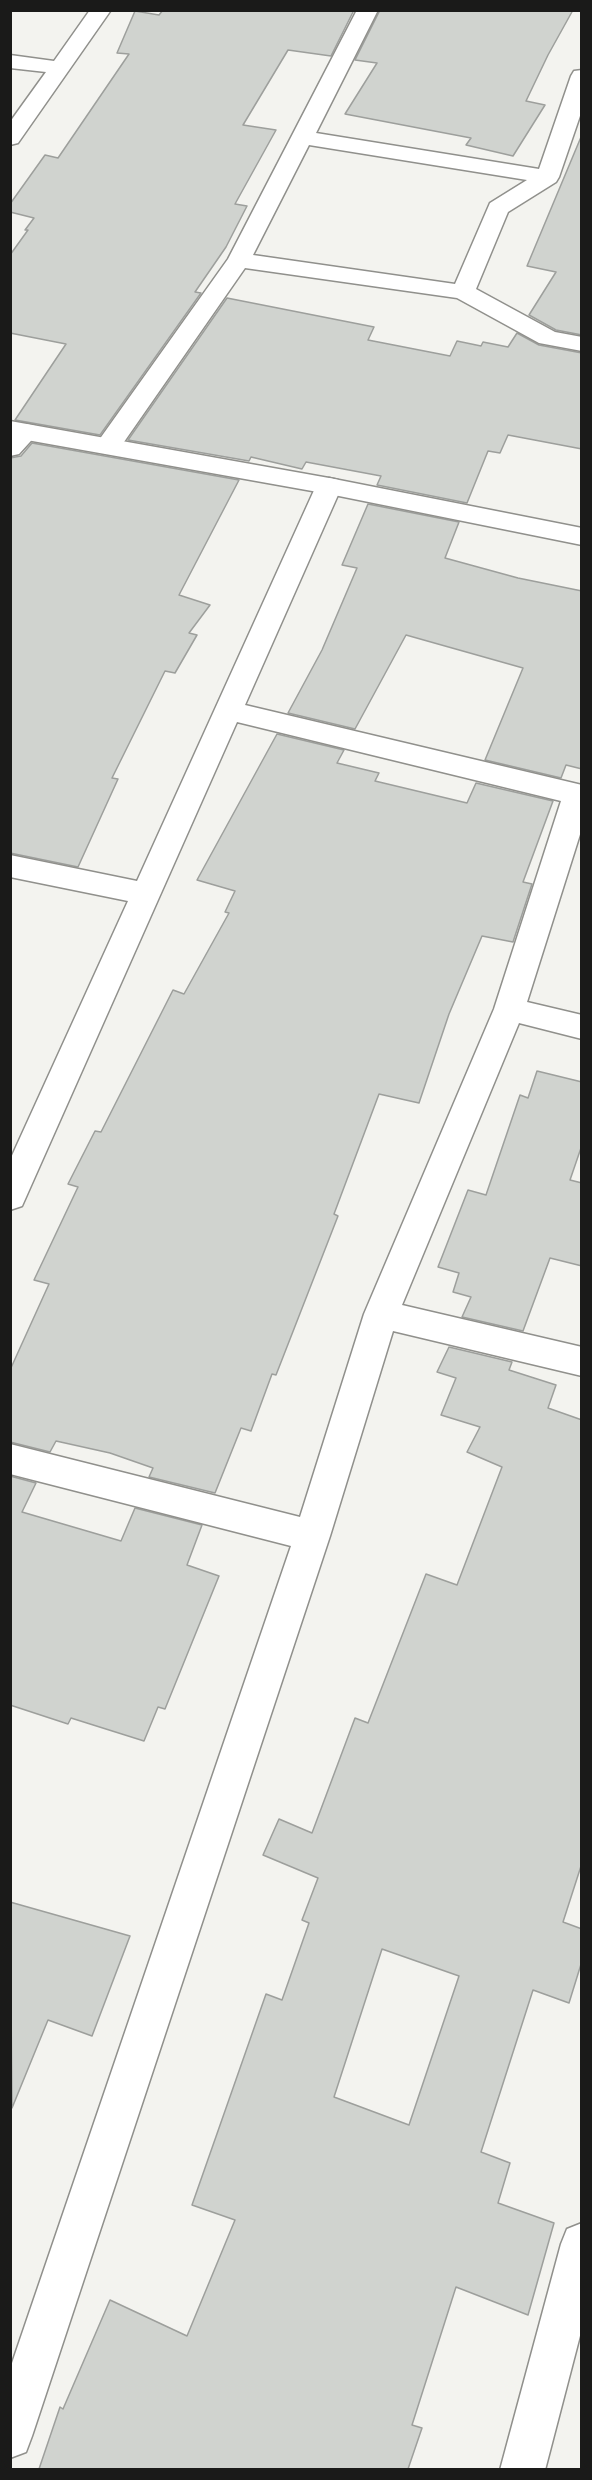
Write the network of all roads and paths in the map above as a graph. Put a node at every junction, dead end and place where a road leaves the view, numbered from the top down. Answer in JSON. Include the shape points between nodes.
{"nodes":[{"id":1,"x":100,"y":10,"type":"edge"},
{"id":2,"x":368,"y":10,"type":"edge"},
{"id":3,"x":10,"y":60,"type":"edge"},
{"id":4,"x":60,"y":68,"type":"junction"},
{"id":5,"x":582,"y":76,"type":"edge"},
{"id":6,"x":301,"y":137,"type":"junction"},
{"id":7,"x":10,"y":138,"type":"edge"},
{"id":8,"x":548,"y":177,"type":"junction"},
{"id":9,"x":238,"y":260,"type":"junction"},
{"id":10,"x":463,"y":292,"type":"junction"},
{"id":11,"x":582,"y":344,"type":"edge"},
{"id":12,"x":16,"y":436,"type":"edge"},
{"id":13,"x":108,"y":446,"type":"junction"},
{"id":14,"x":329,"y":486,"type":"junction"},
{"id":15,"x":582,"y":537,"type":"edge"},
{"id":16,"x":230,"y":711,"type":"junction"},
{"id":17,"x":580,"y":794,"type":"edge"},
{"id":18,"x":10,"y":866,"type":"edge"},
{"id":19,"x":147,"y":894,"type":"junction"},
{"id":20,"x":509,"y":1009,"type":"junction"},
{"id":21,"x":582,"y":1027,"type":"edge"},
{"id":22,"x":10,"y":1197,"type":"edge"},
{"id":23,"x":381,"y":1314,"type":"junction"},
{"id":24,"x":582,"y":1362,"type":"edge"},
{"id":25,"x":10,"y":1459,"type":"edge"},
{"id":26,"x":312,"y":1536,"type":"junction"},
{"id":27,"x":582,"y":2244,"type":"edge"},
{"id":28,"x":10,"y":2436,"type":"edge"},
{"id":29,"x":522,"y":2469,"type":"edge"}],
"edges":[{"from":1,"to":4,"type":"street"},
{"from":2,"to":6,"type":"street"},
{"from":3,"to":4,"type":"street"},
{"from":4,"to":7,"type":"street"},
{"from":5,"to":8,"type":"street"},
{"from":6,"to":8,"type":"street"},
{"from":6,"to":9,"type":"street"},
{"from":8,"to":10,"type":"street","via":[[498,208]]},
{"from":9,"to":10,"type":"street"},
{"from":9,"to":13,"type":"street"},
{"from":10,"to":11,"type":"street","via":[[548,338]]},
{"from":12,"to":13,"type":"street"},
{"from":13,"to":14,"type":"street"},
{"from":14,"to":15,"type":"street"},
{"from":14,"to":16,"type":"street"},
{"from":16,"to":17,"type":"street"},
{"from":16,"to":19,"type":"street"},
{"from":17,"to":20,"type":"street"},
{"from":18,"to":19,"type":"street"},
{"from":19,"to":22,"type":"street"},
{"from":20,"to":21,"type":"street"},
{"from":20,"to":23,"type":"street"},
{"from":23,"to":24,"type":"street"},
{"from":23,"to":26,"type":"street"},
{"from":25,"to":26,"type":"street"},
{"from":26,"to":28,"type":"street"},
{"from":27,"to":29,"type":"street"}]}
